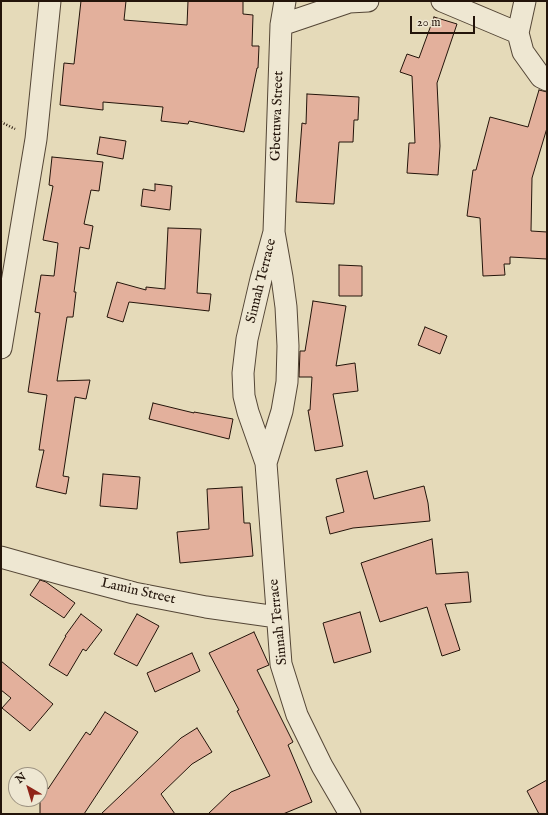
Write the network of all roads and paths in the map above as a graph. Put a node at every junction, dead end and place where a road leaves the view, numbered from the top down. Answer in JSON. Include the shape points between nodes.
{"nodes":[{"id":1,"x":50,"y":1,"type":"edge"},
{"id":2,"x":285,"y":1,"type":"edge"},
{"id":3,"x":368,"y":1,"type":"edge"},
{"id":4,"x":442,"y":1,"type":"edge"},
{"id":5,"x":525,"y":1,"type":"edge"},
{"id":6,"x":281,"y":25,"type":"junction"},
{"id":7,"x":518,"y":33,"type":"junction"},
{"id":8,"x":547,"y":80,"type":"edge"},
{"id":9,"x":274,"y":232,"type":"junction"},
{"id":10,"x":1,"y":348,"type":"edge"},
{"id":11,"x":266,"y":463,"type":"junction"},
{"id":12,"x":1,"y":557,"type":"edge"},
{"id":13,"x":276,"y":617,"type":"junction"},
{"id":14,"x":347,"y":814,"type":"edge"}],
"edges":[{"from":1,"to":10,"type":"street","via":[[36,138]]},
{"from":2,"to":6,"type":"street","name":"Gbetuwa Street"},
{"from":3,"to":6,"type":"street","via":[[350,2]]},
{"from":4,"to":7,"type":"street"},
{"from":5,"to":7,"type":"street"},
{"from":6,"to":9,"type":"street","name":"Gbetuwa Street"},
{"from":7,"to":8,"type":"street","via":[[524,52],[541,77]]},
{"from":9,"to":11,"type":"street","name":"Sinnah Terrace","via":[[286,307],[287,382],[282,411]]},
{"from":9,"to":11,"type":"street","name":"Sinnah Terrace","via":[[247,339],[243,374],[248,412]]},
{"from":11,"to":13,"type":"street","name":"Sinnah Terrace"},
{"from":12,"to":13,"type":"street","name":"Lamin Street","via":[[134,593]]},
{"from":13,"to":14,"type":"street","name":"Sinnah Terrace","via":[[281,664],[297,715]]}]}
